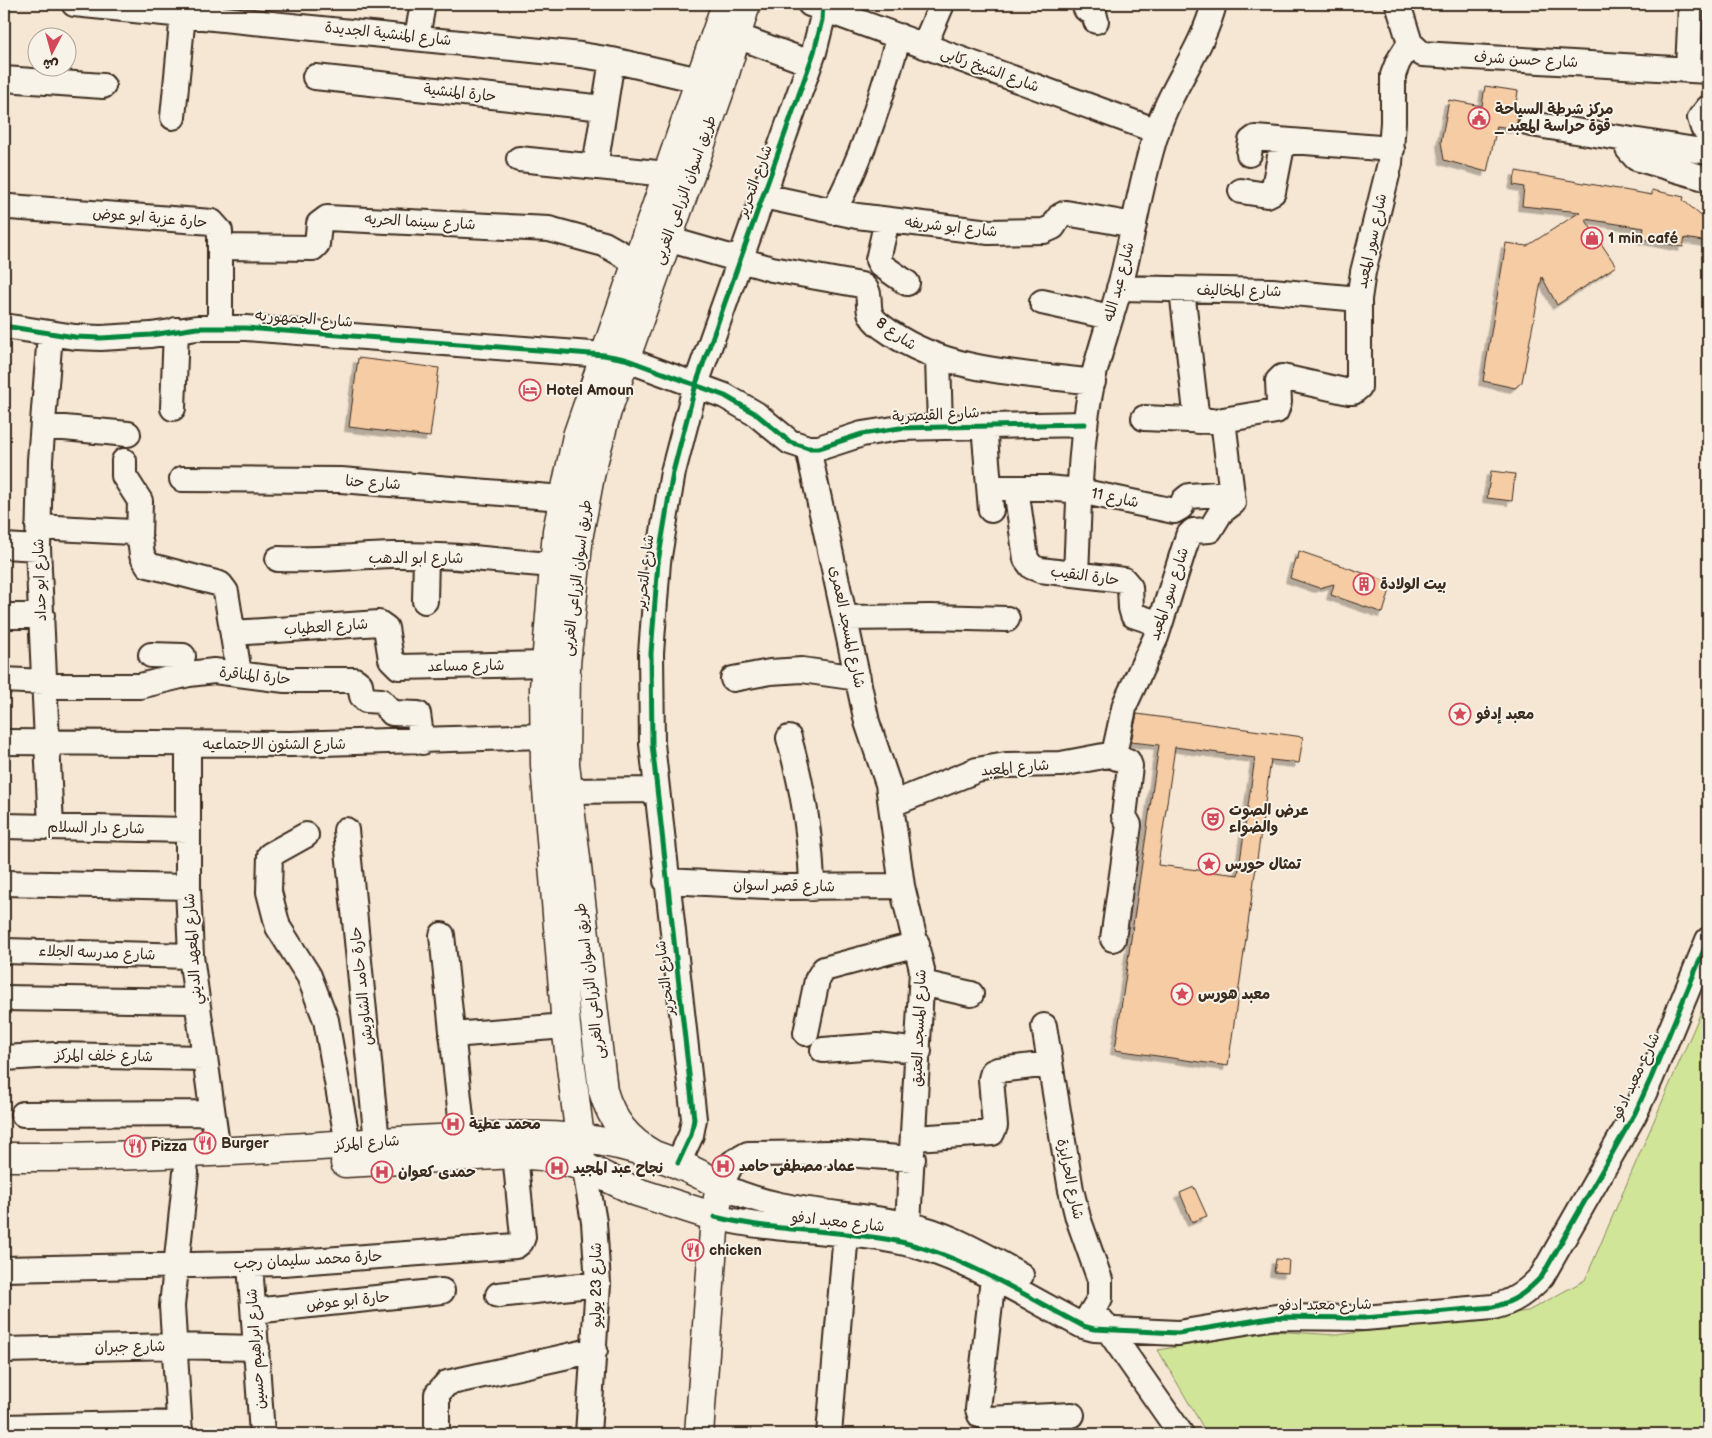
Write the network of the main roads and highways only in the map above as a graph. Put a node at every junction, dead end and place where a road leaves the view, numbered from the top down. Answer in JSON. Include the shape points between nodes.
{"nodes":[{"id":1,"x":726,"y":4,"type":"edge"},
{"id":2,"x":746,"y":4,"type":"edge"},
{"id":3,"x":614,"y":357,"type":"junction"},
{"id":4,"x":568,"y":532,"type":"junction"},
{"id":5,"x":580,"y":1138,"type":"junction"},
{"id":6,"x":341,"y":1151,"type":"junction"},
{"id":7,"x":4,"y":1157,"type":"edge"},
{"id":8,"x":666,"y":1159,"type":"junction"},
{"id":9,"x":4,"y":1175,"type":"edge"},
{"id":10,"x":715,"y":1217,"type":"junction"},
{"id":11,"x":699,"y":1434,"type":"edge"}],
"edges":[{"from":1,"to":3,"type":"main road","name":"طريق اسوان الزراعى الغربى","via":[[636,262]]},
{"from":2,"to":3,"type":"main road","name":"طريق اسوان الزراعى الغربى","via":[[667,239]]},
{"from":3,"to":4,"type":"main road","name":"طريق اسوان الزراعى الغربى","via":[[599,441]]},
{"from":3,"to":4,"type":"main road","name":"طريق اسوان الزراعى الغربى","via":[[578,436],[562,498]]},
{"from":4,"to":5,"type":"main road","name":"طريق اسوان الزراعى الغربى","via":[[553,565],[545,664],[544,736],[566,1026]]},
{"from":4,"to":8,"type":"main road","name":"طريق اسوان الزراعى الغربى","via":[[567,791],[603,1091],[613,1118],[630,1140]]},
{"from":5,"to":6,"type":"main road","name":"شارع المركز","via":[[532,1134],[463,1137],[377,1142]]},
{"from":5,"to":8,"type":"main road","name":"شارع المركز"},
{"from":6,"to":7,"type":"main road","name":"شارع المركز"},
{"from":6,"to":9,"type":"main road","name":"شارع المركز","via":[[186,1172]]},
{"from":6,"to":10,"type":"main road","name":"شارع المركز","via":[[548,1157],[583,1166],[637,1192]]},
{"from":8,"to":10,"type":"main road","name":"شارع المركز","via":[[720,1185]]},
{"from":10,"to":11,"type":"main road"}]}
